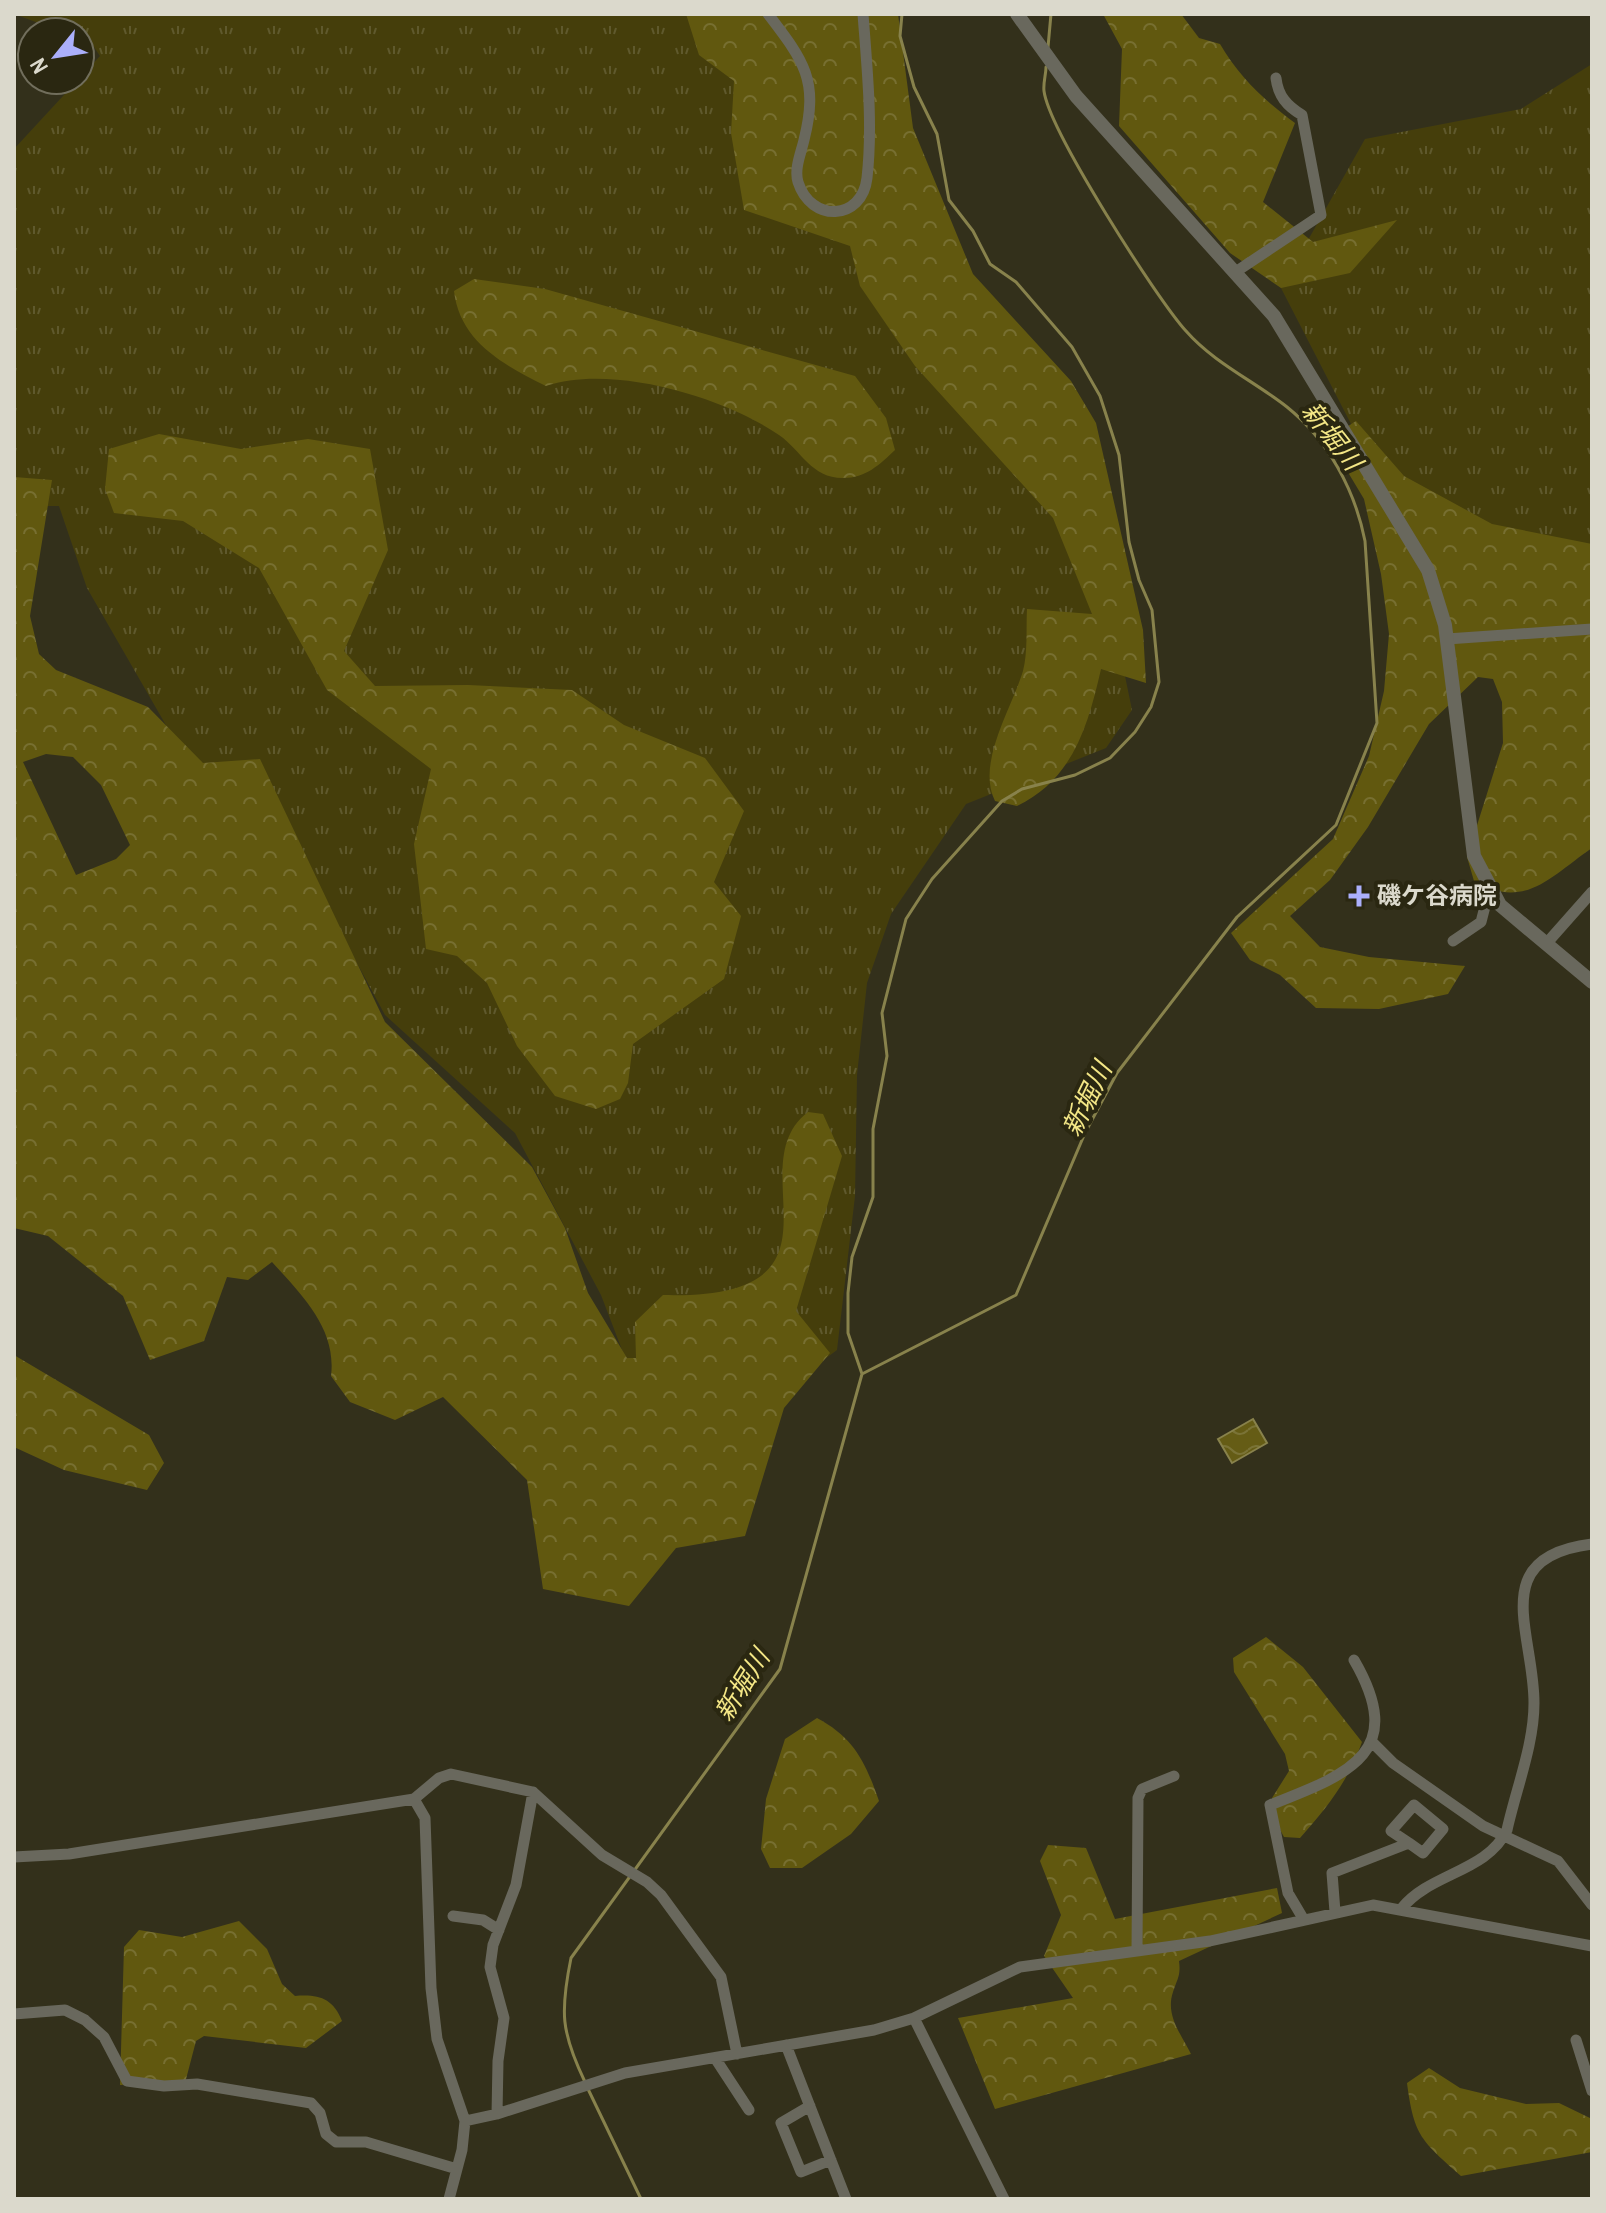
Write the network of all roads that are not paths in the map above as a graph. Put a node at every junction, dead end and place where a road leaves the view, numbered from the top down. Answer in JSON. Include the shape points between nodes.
{"nodes":[{"id":1,"x":768,"y":14,"type":"edge"},
{"id":2,"x":863,"y":14,"type":"edge"},
{"id":3,"x":1017,"y":14,"type":"edge"},
{"id":4,"x":1276,"y":78,"type":"dead end"},
{"id":5,"x":1237,"y":271,"type":"junction"},
{"id":6,"x":1592,"y":629,"type":"edge"},
{"id":7,"x":1447,"y":639,"type":"junction"},
{"id":8,"x":1490,"y":887,"type":"junction"},
{"id":9,"x":1592,"y":892,"type":"edge"},
{"id":10,"x":1453,"y":941,"type":"dead end"},
{"id":11,"x":1546,"y":944,"type":"junction"},
{"id":12,"x":1592,"y":982,"type":"edge"},
{"id":13,"x":1592,"y":1544,"type":"edge"},
{"id":14,"x":1354,"y":1660,"type":"dead end"},
{"id":15,"x":1372,"y":1742,"type":"junction"},
{"id":16,"x":1174,"y":1776,"type":"dead end"},
{"id":17,"x":533,"y":1792,"type":"junction"},
{"id":18,"x":414,"y":1799,"type":"junction"},
{"id":19,"x":1504,"y":1835,"type":"junction"},
{"id":20,"x":1409,"y":1843,"type":"junction"},
{"id":21,"x":15,"y":1861,"type":"edge"},
{"id":22,"x":1592,"y":1905,"type":"edge"},
{"id":23,"x":1402,"y":1908,"type":"junction"},
{"id":24,"x":1335,"y":1912,"type":"junction"},
{"id":25,"x":453,"y":1916,"type":"dead end"},
{"id":26,"x":1304,"y":1920,"type":"junction"},
{"id":27,"x":499,"y":1930,"type":"junction"},
{"id":28,"x":1592,"y":1946,"type":"edge"},
{"id":29,"x":1137,"y":1951,"type":"junction"},
{"id":30,"x":14,"y":2014,"type":"edge"},
{"id":31,"x":914,"y":2018,"type":"junction"},
{"id":32,"x":1576,"y":2040,"type":"dead end"},
{"id":33,"x":786,"y":2045,"type":"junction"},
{"id":34,"x":737,"y":2054,"type":"junction"},
{"id":35,"x":715,"y":2058,"type":"junction"},
{"id":36,"x":1592,"y":2091,"type":"edge"},
{"id":37,"x":810,"y":2106,"type":"junction"},
{"id":38,"x":749,"y":2110,"type":"dead end"},
{"id":39,"x":497,"y":2114,"type":"junction"},
{"id":40,"x":465,"y":2121,"type":"junction"},
{"id":41,"x":831,"y":2160,"type":"junction"},
{"id":42,"x":457,"y":2169,"type":"junction"},
{"id":43,"x":449,"y":2199,"type":"edge"},
{"id":44,"x":846,"y":2199,"type":"edge"},
{"id":45,"x":1004,"y":2199,"type":"edge"}],
"edges":[{"from":1,"to":2,"type":"street","via":[[807,71],[811,111],[796,174],[804,196],[827,213],[855,202],[865,190],[868,83]]},
{"from":3,"to":5,"type":"street","via":[[1076,96]]},
{"from":4,"to":5,"type":"street","via":[[1287,106],[1302,115],[1321,215]]},
{"from":5,"to":7,"type":"street","via":[[1274,316],[1428,570]]},
{"from":6,"to":7,"type":"street"},
{"from":7,"to":8,"type":"street","via":[[1474,856]]},
{"from":8,"to":10,"type":"street","via":[[1481,922]]},
{"from":8,"to":11,"type":"street","via":[[1500,905]]},
{"from":9,"to":11,"type":"street"},
{"from":11,"to":12,"type":"street"},
{"from":13,"to":19,"type":"street","via":[[1554,1551],[1535,1563],[1528,1577],[1525,1628],[1532,1724]]},
{"from":14,"to":15,"type":"street","via":[[1375,1702]]},
{"from":15,"to":19,"type":"street","via":[[1393,1763]]},
{"from":15,"to":26,"type":"street","via":[[1337,1779],[1270,1805],[1288,1893]]},
{"from":16,"to":29,"type":"street","via":[[1142,1789],[1138,1798]]},
{"from":17,"to":18,"type":"street","via":[[451,1774]]},
{"from":17,"to":27,"type":"street","via":[[516,1885]]},
{"from":17,"to":34,"type":"street","via":[[602,1855],[661,1895],[721,1977]]},
{"from":18,"to":21,"type":"street"},
{"from":18,"to":40,"type":"street","via":[[425,1818],[437,2039]]},
{"from":19,"to":22,"type":"street","via":[[1558,1861]]},
{"from":19,"to":23,"type":"street","via":[[1480,1860],[1411,1896]]},
{"from":20,"to":20,"type":"street","via":[[1423,1853],[1443,1829],[1414,1805],[1391,1831]]},
{"from":20,"to":24,"type":"street","via":[[1332,1873]]},
{"from":23,"to":24,"type":"street","via":[[1373,1905]]},
{"from":23,"to":28,"type":"street"},
{"from":24,"to":26,"type":"street"},
{"from":25,"to":27,"type":"street","via":[[483,1920]]},
{"from":26,"to":29,"type":"street"},
{"from":27,"to":39,"type":"street","via":[[490,1967],[504,2018]]},
{"from":29,"to":31,"type":"street","via":[[1020,1967]]},
{"from":30,"to":42,"type":"street","via":[[65,2010],[85,2020],[104,2037],[127,2081],[197,2084],[311,2103],[326,2134],[336,2142],[366,2142]]},
{"from":31,"to":33,"type":"street"},
{"from":31,"to":45,"type":"street"},
{"from":32,"to":36,"type":"street"},
{"from":33,"to":34,"type":"street"},
{"from":33,"to":37,"type":"street"},
{"from":34,"to":35,"type":"street"},
{"from":35,"to":38,"type":"street"},
{"from":35,"to":39,"type":"street","via":[[625,2073]]},
{"from":37,"to":41,"type":"street"},
{"from":37,"to":41,"type":"street","via":[[781,2123],[801,2172]]},
{"from":39,"to":40,"type":"street"},
{"from":40,"to":42,"type":"street"},
{"from":41,"to":44,"type":"street"},
{"from":42,"to":43,"type":"street"}]}
